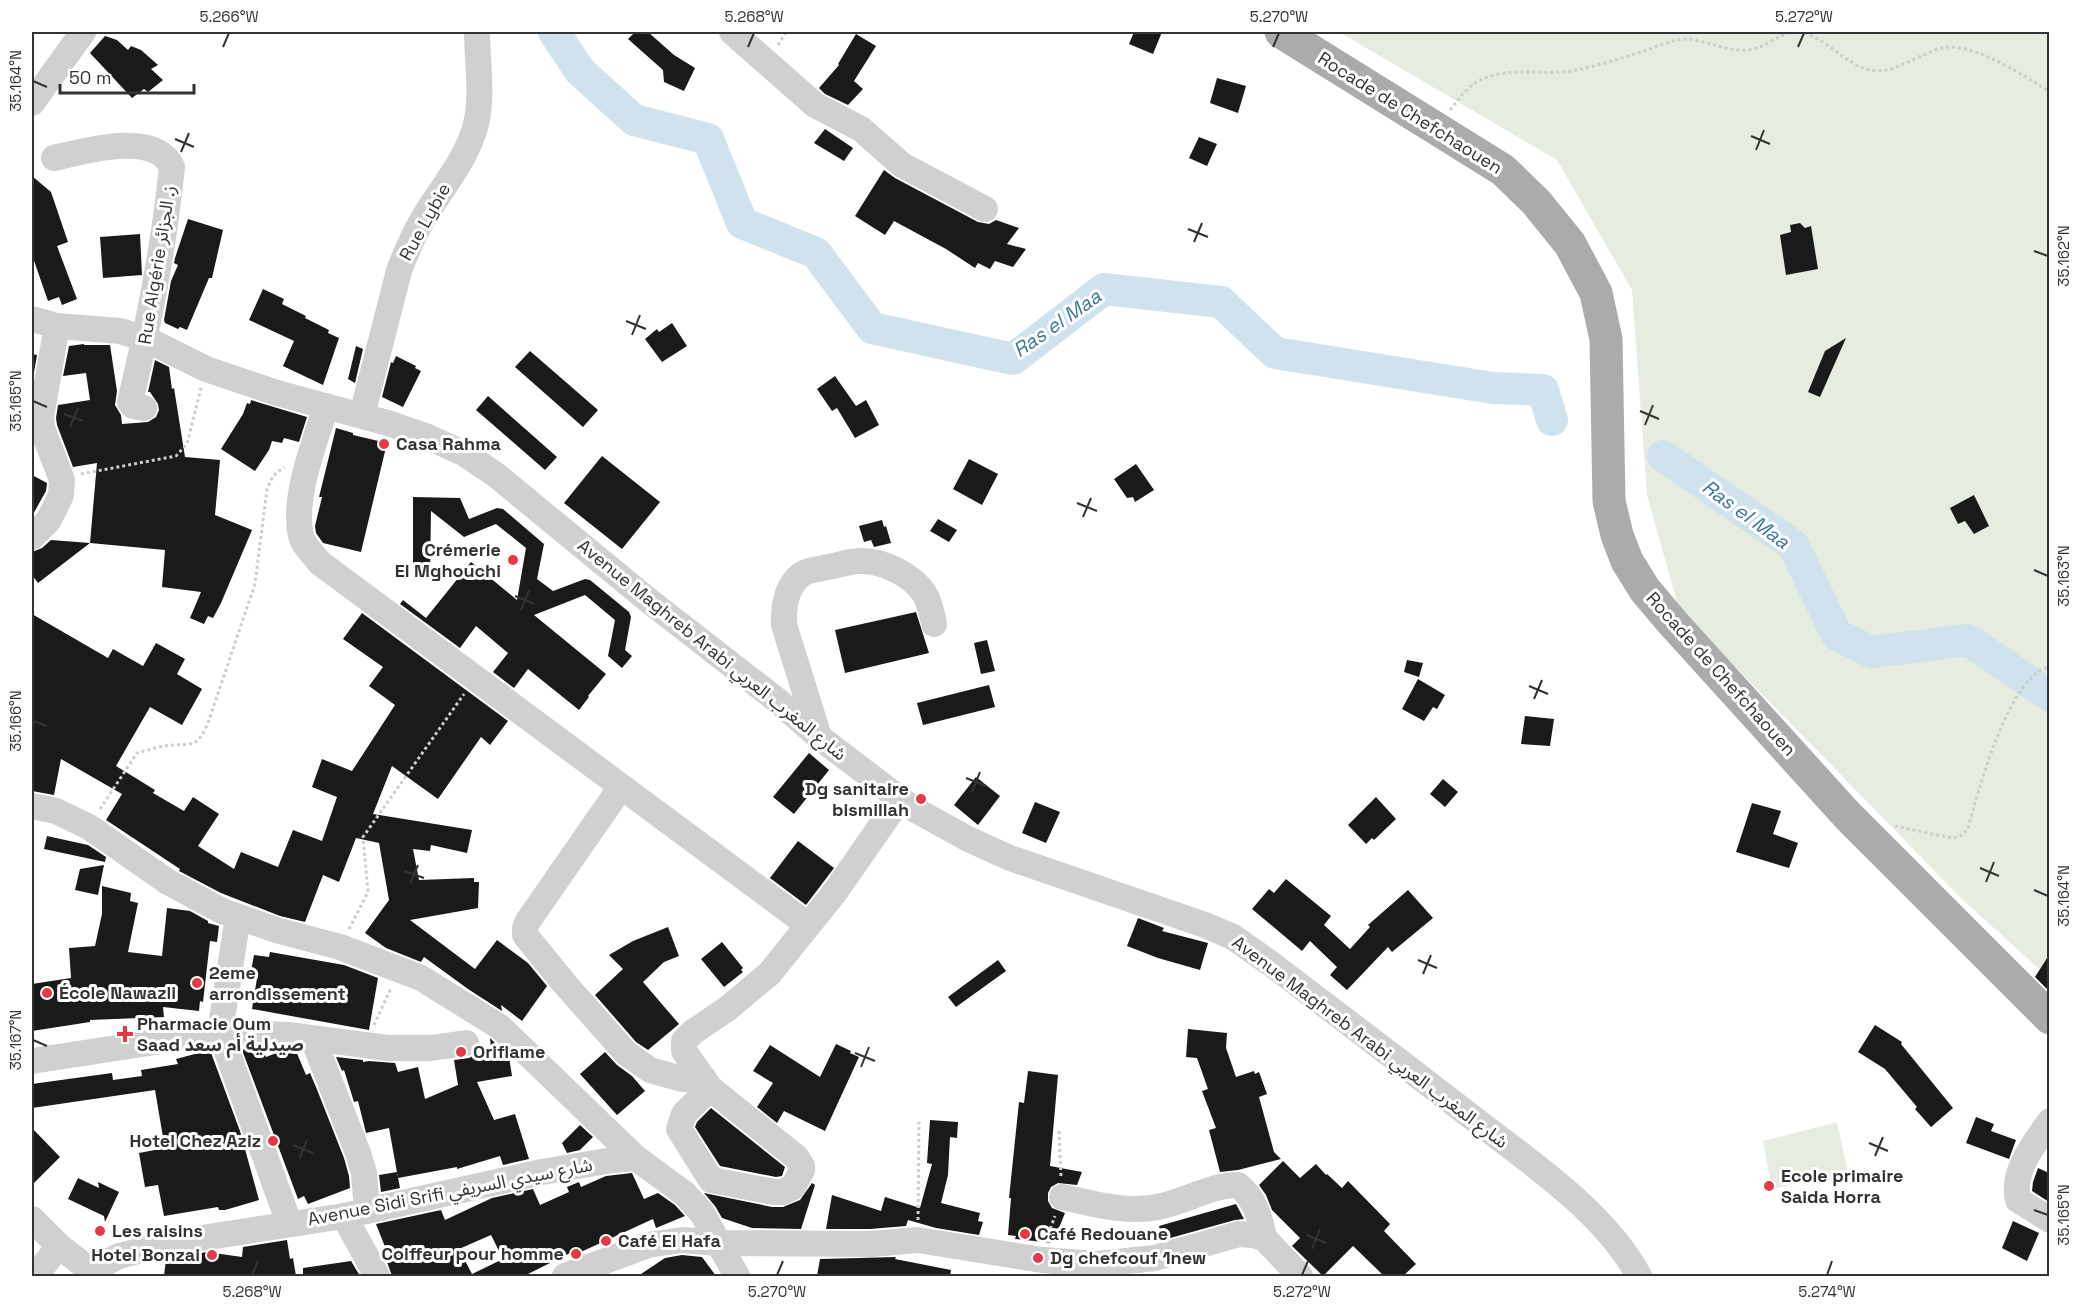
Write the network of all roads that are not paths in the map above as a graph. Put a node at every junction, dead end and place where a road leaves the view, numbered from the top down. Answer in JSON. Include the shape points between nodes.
{"nodes":[{"id":1,"x":83,"y":32,"type":"edge"},
{"id":2,"x":477,"y":32,"type":"edge"},
{"id":3,"x":732,"y":32,"type":"edge"},
{"id":4,"x":1281,"y":32,"type":"edge"},
{"id":5,"x":32,"y":103,"type":"edge"},
{"id":6,"x":54,"y":158,"type":"dead end"},
{"id":7,"x":985,"y":209,"type":"dead end"},
{"id":8,"x":32,"y":319,"type":"edge"},
{"id":9,"x":57,"y":326,"type":"junction"},
{"id":10,"x":146,"y":339,"type":"junction"},
{"id":11,"x":326,"y":406,"type":"junction"},
{"id":12,"x":144,"y":408,"type":"dead end"},
{"id":13,"x":362,"y":415,"type":"junction"},
{"id":14,"x":32,"y":537,"type":"edge"},
{"id":15,"x":934,"y":624,"type":"dead end"},
{"id":16,"x":819,"y":737,"type":"junction"},
{"id":17,"x":621,"y":787,"type":"junction"},
{"id":18,"x":899,"y":800,"type":"junction"},
{"id":19,"x":32,"y":806,"type":"edge"},
{"id":20,"x":238,"y":916,"type":"junction"},
{"id":21,"x":808,"y":926,"type":"junction"},
{"id":22,"x":2049,"y":1018,"type":"edge"},
{"id":23,"x":220,"y":1032,"type":"junction"},
{"id":24,"x":313,"y":1039,"type":"junction"},
{"id":25,"x":466,"y":1044,"type":"dead end"},
{"id":26,"x":32,"y":1061,"type":"edge"},
{"id":27,"x":707,"y":1084,"type":"junction"},
{"id":28,"x":2049,"y":1121,"type":"edge"},
{"id":29,"x":636,"y":1158,"type":"junction"},
{"id":30,"x":1062,"y":1197,"type":"road end"},
{"id":31,"x":355,"y":1214,"type":"junction"},
{"id":32,"x":32,"y":1219,"type":"edge"},
{"id":33,"x":2049,"y":1220,"type":"edge"},
{"id":34,"x":289,"y":1223,"type":"junction"},
{"id":35,"x":1264,"y":1238,"type":"junction"},
{"id":36,"x":718,"y":1243,"type":"junction"},
{"id":37,"x":59,"y":1246,"type":"junction"},
{"id":38,"x":1156,"y":1267,"type":"edge"},
{"id":39,"x":1638,"y":1271,"type":"edge"},
{"id":40,"x":94,"y":1274,"type":"edge"},
{"id":41,"x":35,"y":1276,"type":"edge"},
{"id":42,"x":376,"y":1276,"type":"edge"},
{"id":43,"x":566,"y":1276,"type":"edge"},
{"id":44,"x":737,"y":1276,"type":"edge"},
{"id":45,"x":1300,"y":1276,"type":"edge"}],
"edges":[{"from":1,"to":5,"type":"street"},
{"from":2,"to":13,"type":"street","name":"Rue Lybie","via":[[475,127],[405,254]]},
{"from":3,"to":7,"type":"street","via":[[816,105],[861,129],[902,165]]},
{"from":4,"to":22,"type":"main road","name":"Rocade de Chefchaouen","via":[[1503,170],[1570,244],[1596,294],[1606,339],[1609,501],[1621,548],[1646,590],[1848,816]]},
{"from":6,"to":10,"type":"street","name":"Rue Algérie ز. الجزائر","via":[[129,146],[154,150],[168,158],[171,181]]},
{"from":8,"to":9,"type":"street","name":"Avenue Maghreb Arabi شارع المغرب العربي"},
{"from":9,"to":10,"type":"street","name":"Avenue Maghreb Arabi شارع المغرب العربي","via":[[120,331]]},
{"from":9,"to":14,"type":"street","via":[[41,417],[62,480],[61,495],[48,521]]},
{"from":10,"to":11,"type":"street","name":"Avenue Maghreb Arabi شارع المغرب العربي","via":[[206,369]]},
{"from":10,"to":12,"type":"street","name":"Rue Algérie ز. الجزائر","via":[[130,402]]},
{"from":11,"to":13,"type":"street","name":"Avenue Maghreb Arabi شارع المغرب العربي"},
{"from":11,"to":17,"type":"street","via":[[300,504],[301,538],[320,563]]},
{"from":13,"to":16,"type":"street","name":"Avenue Maghreb Arabi شارع المغرب العربي","via":[[428,437],[465,454],[496,475]]},
{"from":15,"to":16,"type":"street","via":[[930,605],[915,583],[879,563],[858,560],[806,573],[797,579],[786,597],[784,625]]},
{"from":16,"to":18,"type":"street","name":"Avenue Maghreb Arabi شارع المغرب العربي"},
{"from":17,"to":21,"type":"street"},
{"from":17,"to":27,"type":"street","via":[[528,921],[525,935],[626,1053],[650,1070]]},
{"from":18,"to":21,"type":"street"},
{"from":18,"to":39,"type":"street","name":"Avenue Maghreb Arabi شارع المغرب العربي","via":[[1010,858],[1233,937],[1587,1209]]},
{"from":19,"to":20,"type":"street","via":[[56,811],[89,827],[168,882]]},
{"from":20,"to":23,"type":"street"},
{"from":20,"to":29,"type":"street","via":[[340,947],[420,978],[500,1027]]},
{"from":21,"to":27,"type":"street","via":[[769,974],[684,1041],[684,1051]]},
{"from":23,"to":24,"type":"street"},
{"from":23,"to":26,"type":"street"},
{"from":23,"to":34,"type":"street"},
{"from":24,"to":25,"type":"street","via":[[365,1046],[431,1048]]},
{"from":24,"to":31,"type":"street","via":[[364,1173]]},
{"from":27,"to":27,"type":"street","via":[[684,1113],[679,1130],[711,1180],[775,1192],[793,1188],[802,1170],[796,1157]]},
{"from":28,"to":33,"type":"street","via":[[2021,1167],[2015,1188],[2019,1200]]},
{"from":29,"to":31,"type":"street","name":"Avenue Sidi Srifi شارع سيدي السريفي","via":[[542,1172]]},
{"from":29,"to":36,"type":"street","via":[[685,1194],[702,1213]]},
{"from":30,"to":35,"type":"street","via":[[1127,1210],[1164,1206],[1226,1185],[1238,1185],[1251,1197]]},
{"from":31,"to":34,"type":"street","name":"Avenue Sidi Srifi شارع سيدي السريفي"},
{"from":31,"to":42,"type":"street"},
{"from":32,"to":37,"type":"street"},
{"from":34,"to":40,"type":"street","name":"Avenue Sidi Srifi شارع سيدي السريفي","via":[[144,1248],[119,1256]]},
{"from":35,"to":38,"type":"street","via":[[1239,1234]]},
{"from":35,"to":45,"type":"street"},
{"from":36,"to":38,"type":"street","via":[[871,1244],[918,1240],[1042,1260]]},
{"from":36,"to":43,"type":"street","via":[[665,1241]]},
{"from":36,"to":44,"type":"street"},
{"from":37,"to":40,"type":"street"},
{"from":37,"to":41,"type":"street"}]}
